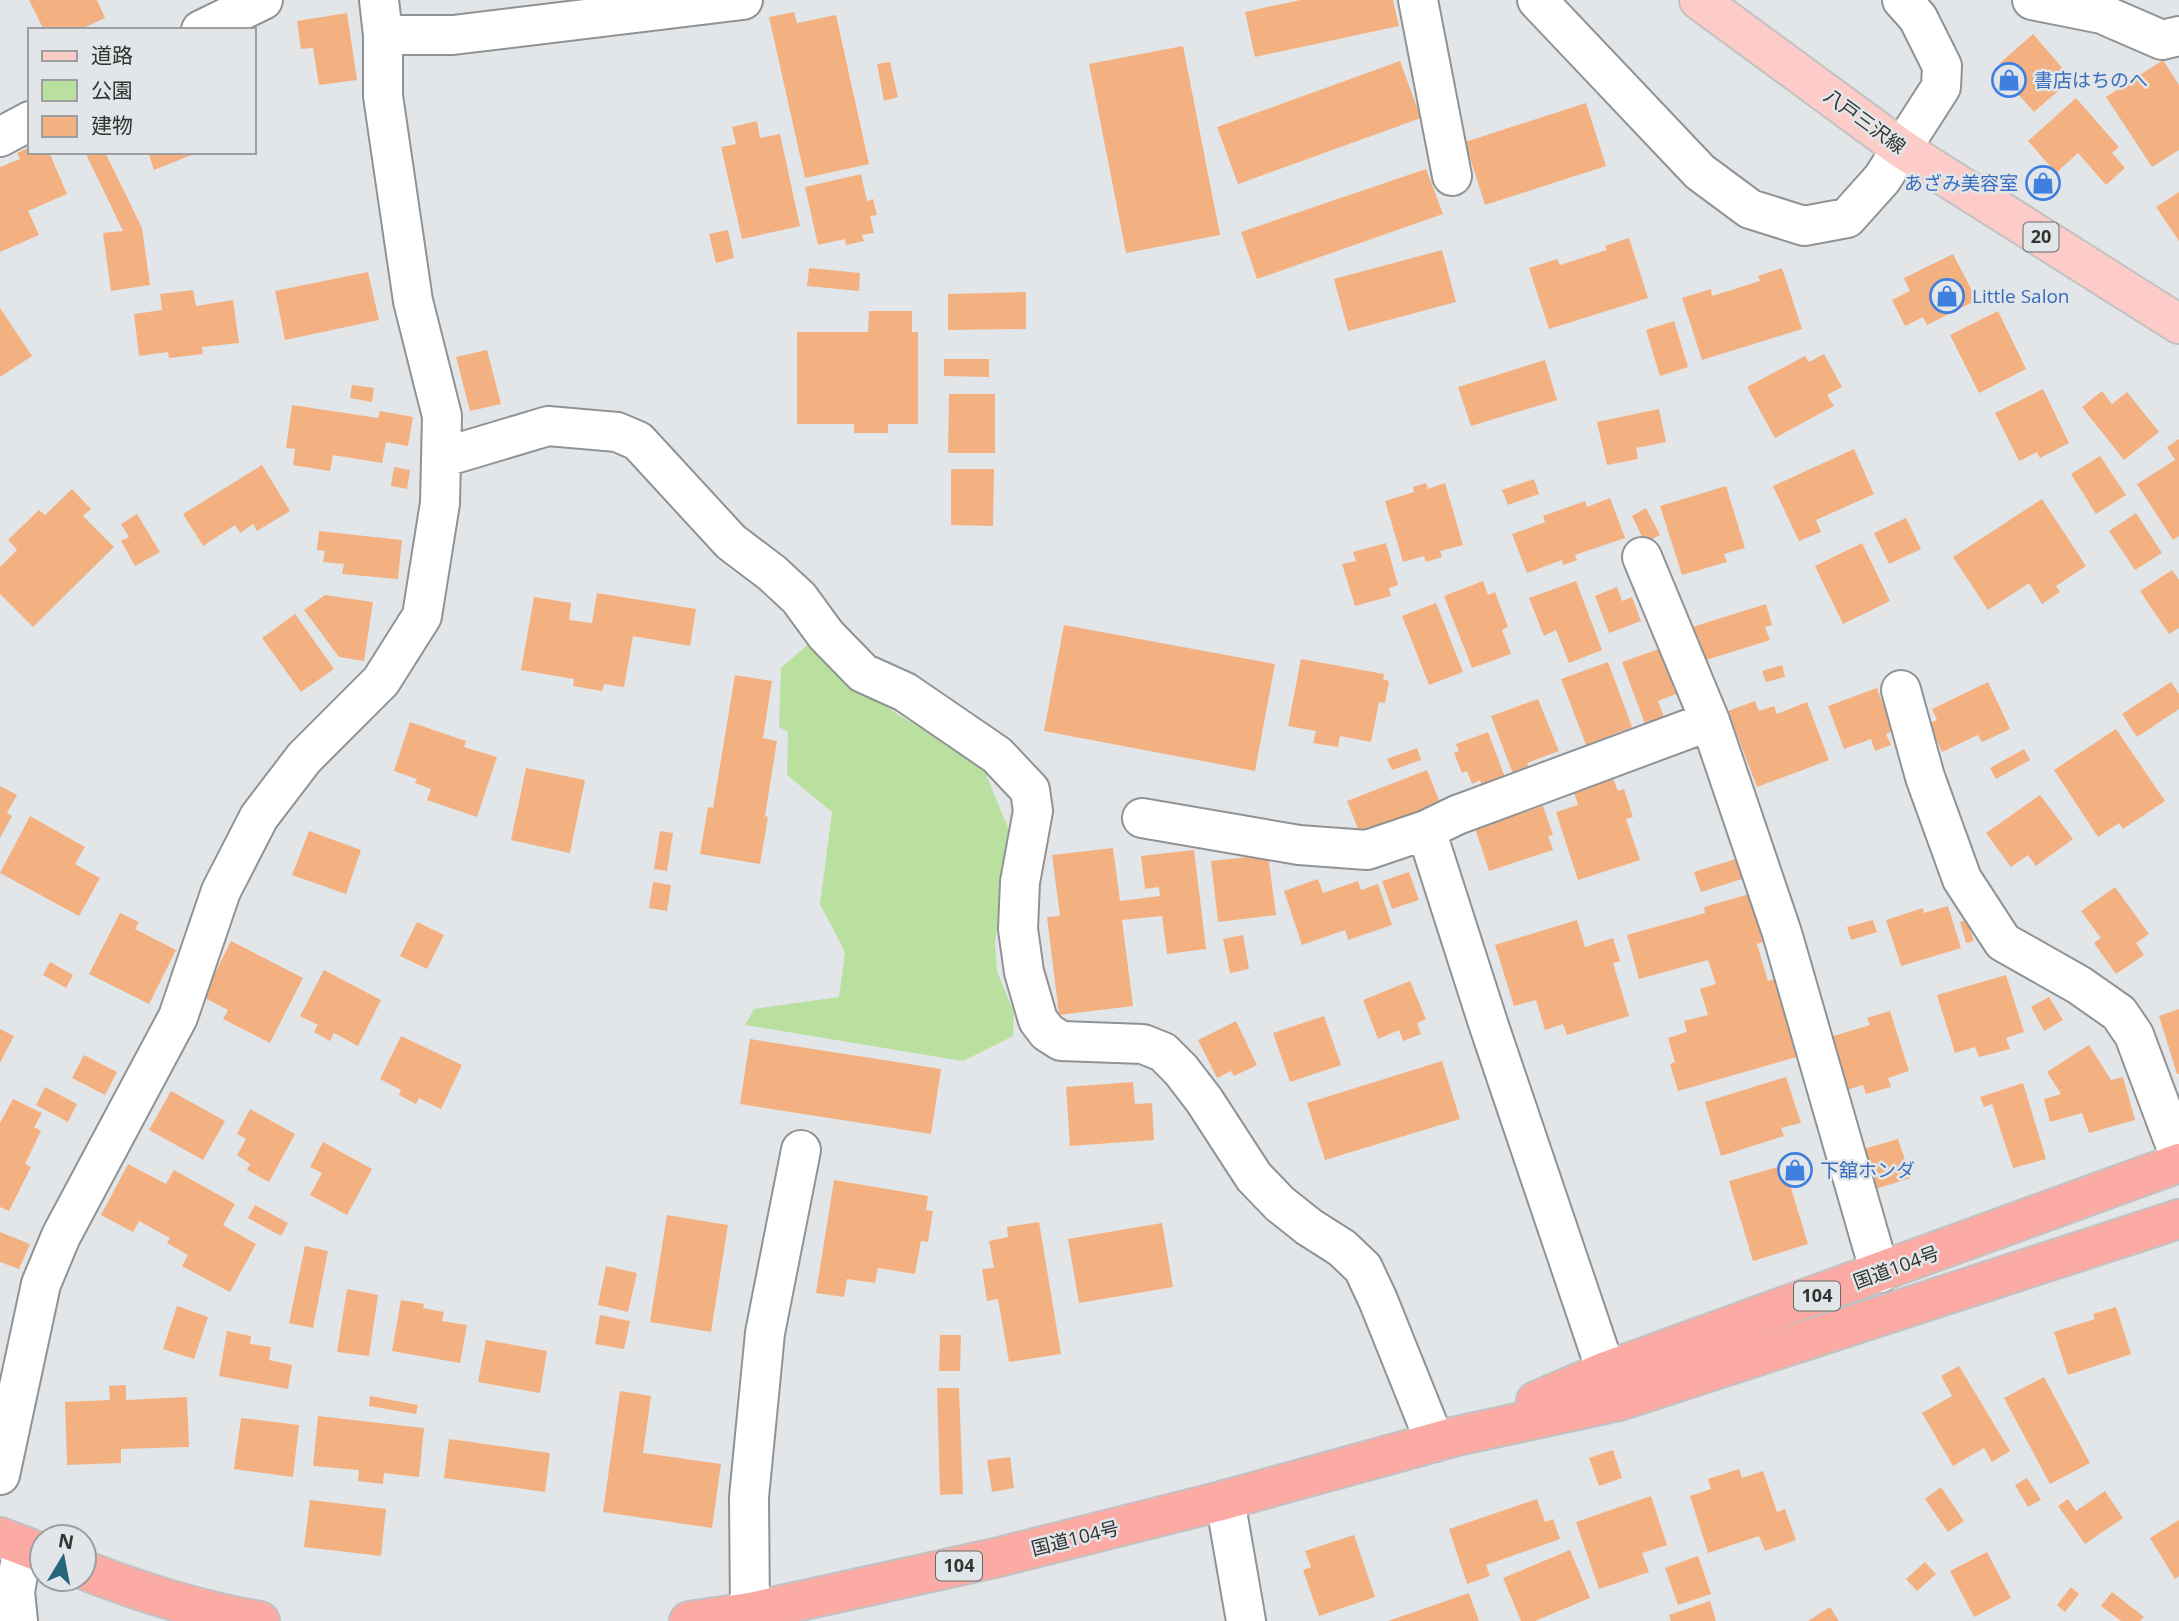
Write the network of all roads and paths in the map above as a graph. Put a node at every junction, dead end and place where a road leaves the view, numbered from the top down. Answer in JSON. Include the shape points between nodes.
{"nodes":[{"id":1,"x":263,"y":0,"type":"edge"},
{"id":2,"x":743,"y":0,"type":"edge"},
{"id":3,"x":1418,"y":0,"type":"edge"},
{"id":4,"x":1537,"y":0,"type":"edge"},
{"id":5,"x":1699,"y":0,"type":"edge"},
{"id":6,"x":1902,"y":0,"type":"edge"},
{"id":7,"x":2032,"y":0,"type":"edge"},
{"id":8,"x":381,"y":18,"type":"edge"},
{"id":9,"x":205,"y":28,"type":"edge"},
{"id":10,"x":2179,"y":36,"type":"edge"},
{"id":11,"x":28,"y":122,"type":"edge"},
{"id":12,"x":0,"y":137,"type":"edge"},
{"id":13,"x":1902,"y":149,"type":"junction"},
{"id":14,"x":1452,"y":176,"type":"dead end"},
{"id":15,"x":2179,"y":324,"type":"edge"},
{"id":16,"x":441,"y":458,"type":"junction"},
{"id":17,"x":1642,"y":557,"type":"dead end"},
{"id":18,"x":1901,"y":690,"type":"dead end"},
{"id":19,"x":1710,"y":721,"type":"junction"},
{"id":20,"x":1142,"y":818,"type":"dead end"},
{"id":21,"x":1426,"y":830,"type":"junction"},
{"id":22,"x":802,"y":1150,"type":"dead end"},
{"id":23,"x":2179,"y":1156,"type":"edge"},
{"id":24,"x":2179,"y":1163,"type":"edge"},
{"id":25,"x":2179,"y":1219,"type":"edge"},
{"id":26,"x":1880,"y":1273,"type":"junction"},
{"id":27,"x":1606,"y":1371,"type":"junction"},
{"id":28,"x":1446,"y":1439,"type":"junction"},
{"id":29,"x":0,"y":1475,"type":"edge"},
{"id":30,"x":1225,"y":1500,"type":"junction"},
{"id":31,"x":22,"y":1545,"type":"edge"},
{"id":32,"x":98,"y":1576,"type":"edge"},
{"id":33,"x":750,"y":1612,"type":"junction"},
{"id":34,"x":18,"y":1621,"type":"edge"},
{"id":35,"x":260,"y":1621,"type":"edge"},
{"id":36,"x":689,"y":1621,"type":"edge"},
{"id":37,"x":1247,"y":1621,"type":"edge"}],
"edges":[{"from":1,"to":9,"type":"street"},
{"from":2,"to":8,"type":"street","via":[[453,36]]},
{"from":3,"to":14,"type":"street"},
{"from":4,"to":13,"type":"street","via":[[1700,172],[1751,209],[1804,226],[1847,218]]},
{"from":5,"to":13,"type":"main road","name":"八戸三沢線","number":"20"},
{"from":6,"to":13,"type":"street","via":[[1942,66],[1941,87]]},
{"from":7,"to":10,"type":"street","via":[[2102,14],[2162,40]]},
{"from":8,"to":16,"type":"street","via":[[383,96],[413,301],[442,416]]},
{"from":11,"to":12,"type":"street"},
{"from":13,"to":15,"type":"main road","name":"八戸三沢線","number":"20"},
{"from":16,"to":28,"type":"street","via":[[548,426],[617,432],[638,441],[731,542],[799,597],[863,673],[905,692],[998,755],[1030,790],[1033,811],[1020,883],[1018,929],[1038,1020],[1061,1041],[1143,1044],[1163,1052],[1181,1070],[1254,1177],[1280,1204],[1363,1268]]},
{"from":16,"to":29,"type":"street","via":[[440,503],[422,616],[382,681],[304,758],[259,817],[221,891],[178,1017],[61,1236],[41,1284]]},
{"from":17,"to":19,"type":"street"},
{"from":18,"to":23,"type":"street","via":[[1925,777],[1962,879],[2003,942],[2119,1013],[2134,1035]]},
{"from":19,"to":21,"type":"street"},
{"from":19,"to":26,"type":"street","via":[[1782,933]]},
{"from":20,"to":21,"type":"street","via":[[1299,845],[1367,850]]},
{"from":21,"to":27,"type":"street"},
{"from":22,"to":33,"type":"street","via":[[765,1333],[749,1497]]},
{"from":24,"to":26,"type":"highway","name":"国道104号","number":"104"},
{"from":25,"to":28,"type":"highway","name":"国道104号","number":"104","via":[[1619,1401]]},
{"from":26,"to":27,"type":"highway","name":"国道104号","number":"104"},
{"from":27,"to":28,"type":"highway","name":"国道104号","number":"104"},
{"from":28,"to":30,"type":"highway","name":"国道104号","number":"104"},
{"from":30,"to":33,"type":"highway","name":"国道104号","number":"104","via":[[995,1558]]},
{"from":30,"to":37,"type":"street"},
{"from":31,"to":34,"type":"street","via":[[15,1592]]},
{"from":32,"to":35,"type":"highway"},
{"from":33,"to":36,"type":"highway","name":"国道104号","number":"104"}]}
